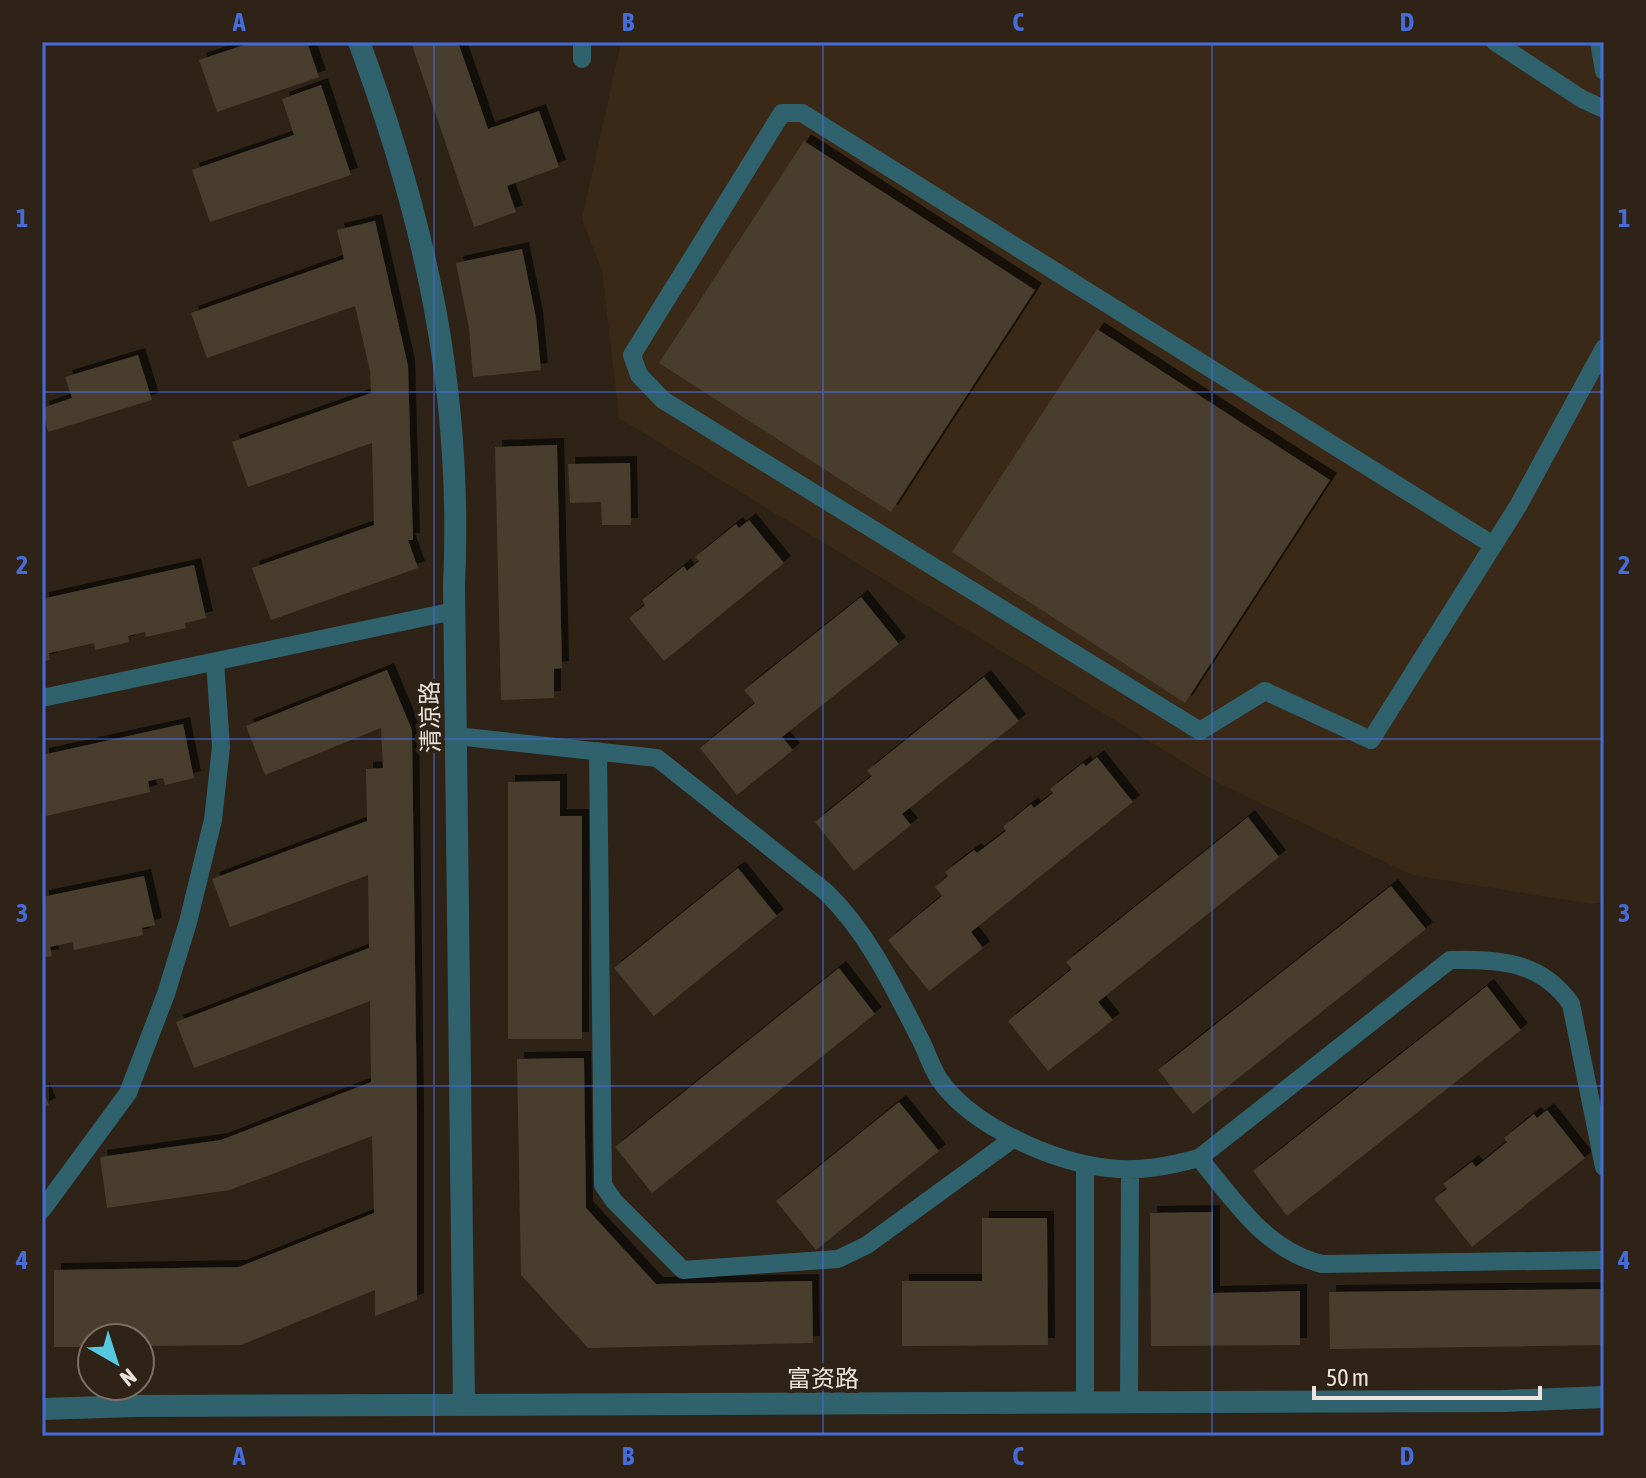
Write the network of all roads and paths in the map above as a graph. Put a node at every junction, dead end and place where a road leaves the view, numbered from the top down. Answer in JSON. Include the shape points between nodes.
{"nodes":[{"id":1,"x":359,"y":42,"type":"edge"},
{"id":2,"x":1495,"y":42,"type":"edge"},
{"id":3,"x":1599,"y":42,"type":"edge"},
{"id":4,"x":1604,"y":71,"type":"edge"},
{"id":5,"x":1604,"y":109,"type":"edge"},
{"id":6,"x":1604,"y":348,"type":"edge"},
{"id":7,"x":1493,"y":545,"type":"junction"},
{"id":8,"x":454,"y":611,"type":"junction"},
{"id":9,"x":215,"y":662,"type":"junction"},
{"id":10,"x":42,"y":698,"type":"edge"},
{"id":11,"x":456,"y":736,"type":"junction"},
{"id":12,"x":598,"y":751,"type":"junction"},
{"id":13,"x":1014,"y":1138,"type":"junction"},
{"id":14,"x":1199,"y":1158,"type":"junction"},
{"id":15,"x":1085,"y":1164,"type":"junction"},
{"id":16,"x":1604,"y":1167,"type":"edge"},
{"id":17,"x":1130,"y":1169,"type":"junction"},
{"id":18,"x":42,"y":1210,"type":"edge"},
{"id":19,"x":1604,"y":1260,"type":"edge"},
{"id":20,"x":1604,"y":1397,"type":"edge"},
{"id":21,"x":1085,"y":1403,"type":"junction"},
{"id":22,"x":1129,"y":1403,"type":"junction"},
{"id":23,"x":464,"y":1405,"type":"junction"},
{"id":24,"x":42,"y":1409,"type":"edge"}],
"edges":[{"from":1,"to":8,"type":"street","name":"清凉路","via":[[415,214],[441,338],[455,467]]},
{"from":2,"to":5,"type":"lane"},
{"from":3,"to":4,"type":"lane"},
{"from":6,"to":7,"type":"lane"},
{"from":7,"to":7,"type":"lane","via":[[802,113],[782,113],[632,355],[639,375],[663,400],[1200,731],[1265,691],[1371,740]]},
{"from":8,"to":9,"type":"lane"},
{"from":8,"to":11,"type":"street","name":"清凉路"},
{"from":9,"to":10,"type":"lane"},
{"from":9,"to":18,"type":"lane","via":[[221,747],[213,820],[166,994],[128,1093]]},
{"from":11,"to":12,"type":"lane"},
{"from":11,"to":23,"type":"street","name":"清凉路"},
{"from":12,"to":13,"type":"lane","via":[[657,758],[826,892],[867,940],[938,1078],[970,1110]]},
{"from":12,"to":13,"type":"lane","via":[[603,1185],[683,1270],[838,1259],[867,1245]]},
{"from":13,"to":15,"type":"lane"},
{"from":14,"to":16,"type":"lane","via":[[1450,960],[1486,959],[1541,974],[1571,1004]]},
{"from":14,"to":17,"type":"lane"},
{"from":14,"to":19,"type":"lane","via":[[1262,1233],[1289,1253],[1314,1262]]},
{"from":15,"to":17,"type":"lane"},
{"from":15,"to":21,"type":"lane"},
{"from":17,"to":22,"type":"lane"},
{"from":20,"to":22,"type":"street","name":"富资路"},
{"from":21,"to":22,"type":"street","name":"富资路"},
{"from":21,"to":23,"type":"street","name":"富资路"},
{"from":23,"to":24,"type":"street","name":"富资路"}]}
